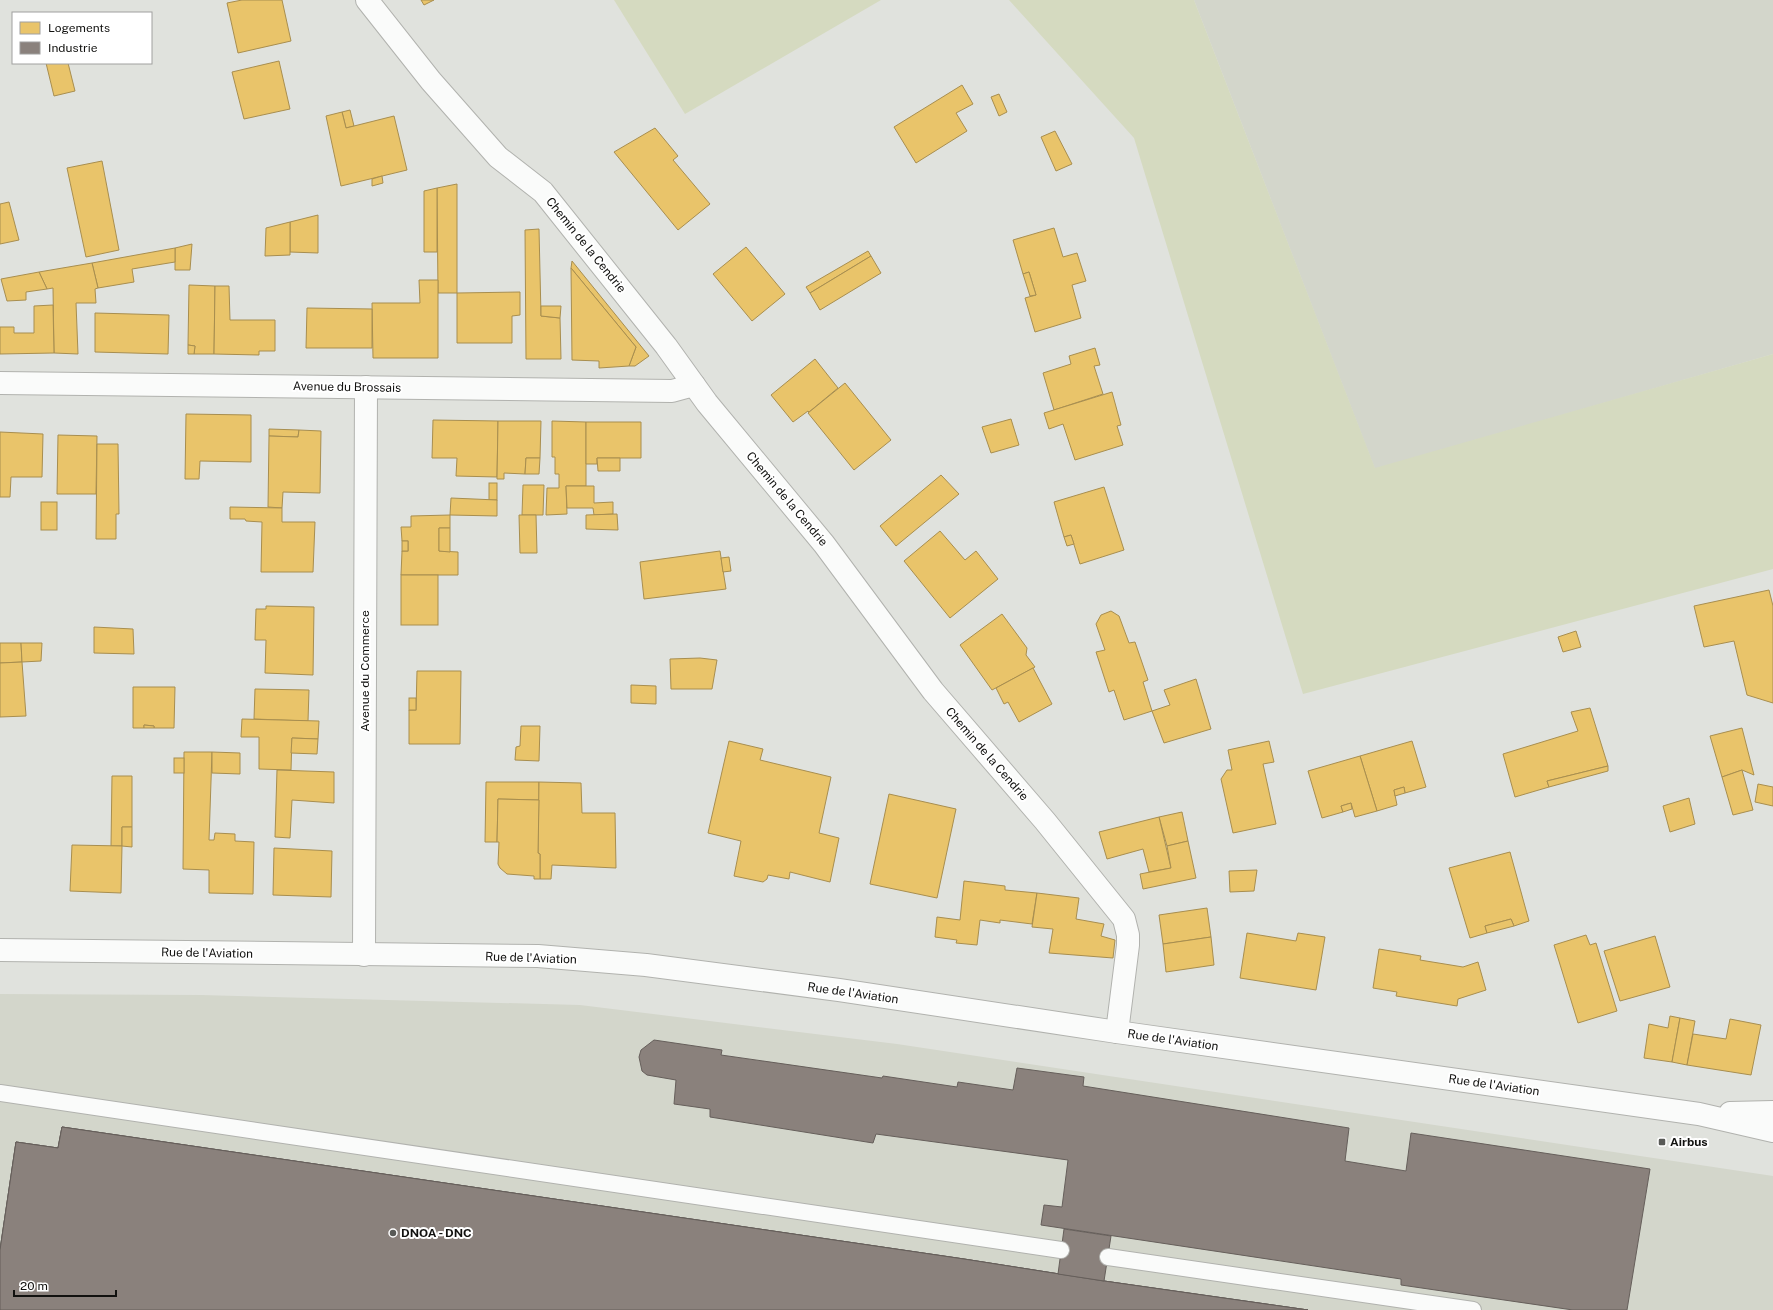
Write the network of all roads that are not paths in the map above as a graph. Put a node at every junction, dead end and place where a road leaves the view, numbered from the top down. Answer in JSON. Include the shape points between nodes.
{"nodes":[{"id":1,"x":367,"y":0,"type":"edge"},
{"id":2,"x":0,"y":383,"type":"edge"},
{"id":3,"x":694,"y":385,"type":"junction"},
{"id":4,"x":366,"y":387,"type":"junction"},
{"id":5,"x":0,"y":950,"type":"edge"},
{"id":6,"x":364,"y":955,"type":"junction"},
{"id":7,"x":1117,"y":1032,"type":"junction"},
{"id":8,"x":0,"y":1093,"type":"edge"},
{"id":9,"x":1773,"y":1112,"type":"edge"},
{"id":10,"x":1699,"y":1114,"type":"junction"},
{"id":11,"x":1773,"y":1131,"type":"edge"},
{"id":12,"x":1061,"y":1250,"type":"dead end"},
{"id":13,"x":1108,"y":1257,"type":"dead end"},
{"id":14,"x":1434,"y":1307,"type":"edge"},
{"id":15,"x":1473,"y":1310,"type":"edge"}],
"edges":[{"from":1,"to":3,"type":"street","name":"Chemin de la Cendrie","via":[[431,81],[498,157],[543,192]]},
{"from":2,"to":4,"type":"street","name":"Avenue du Brossais"},
{"from":3,"to":4,"type":"street","name":"Avenue du Brossais","via":[[672,391]]},
{"from":3,"to":7,"type":"street","name":"Chemin de la Cendrie","via":[[706,403],[824,544],[933,691],[1045,821],[1124,919],[1128,945]]},
{"from":4,"to":6,"type":"street","name":"Avenue du Commerce"},
{"from":5,"to":6,"type":"street","name":"Rue de l'Aviation"},
{"from":6,"to":7,"type":"street","name":"Rue de l'Aviation","via":[[538,956],[646,965],[846,991]]},
{"from":7,"to":10,"type":"street","name":"Rue de l'Aviation"},
{"from":8,"to":12,"type":"lane"},
{"from":9,"to":10,"type":"street","name":"Rue de l'Aviation"},
{"from":10,"to":11,"type":"street","name":"Rue de l'Aviation"},
{"from":13,"to":14,"type":"lane"},
{"from":14,"to":15,"type":"lane"}]}
